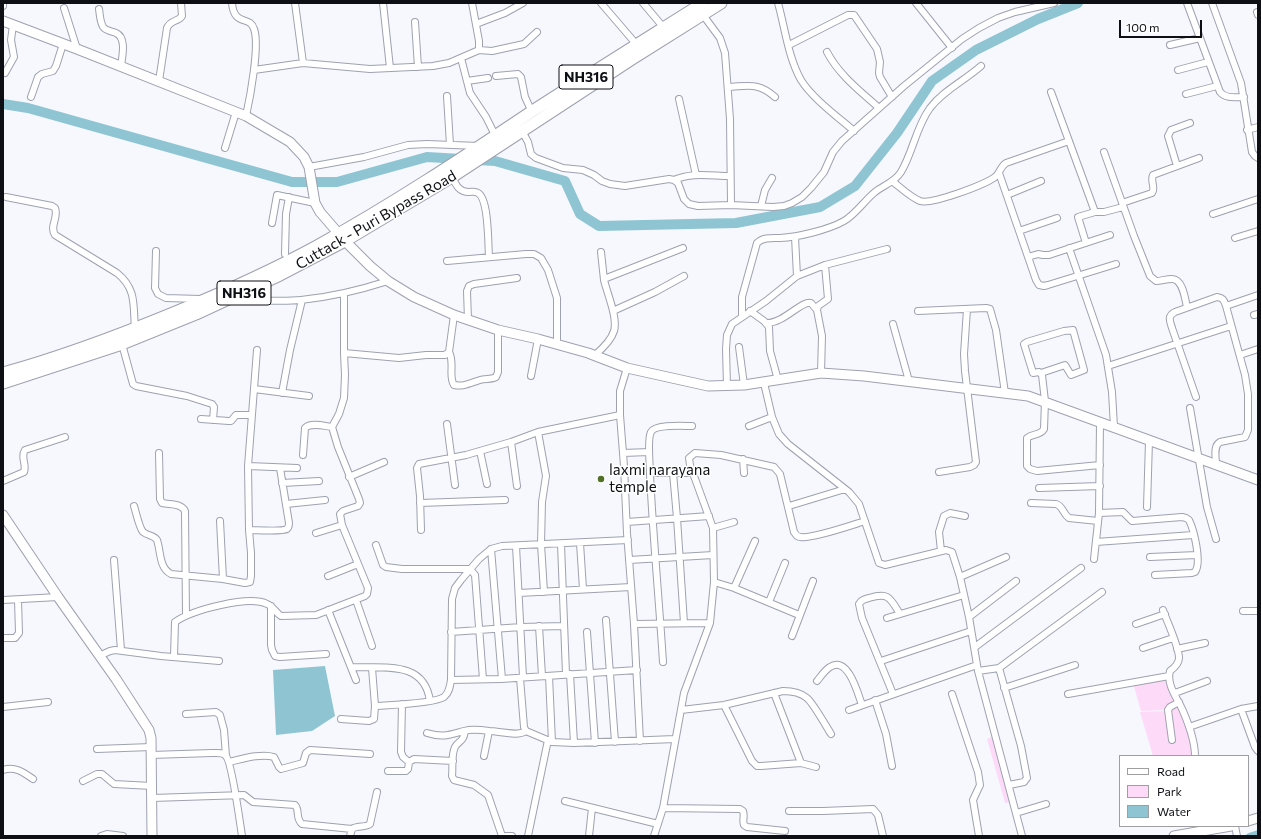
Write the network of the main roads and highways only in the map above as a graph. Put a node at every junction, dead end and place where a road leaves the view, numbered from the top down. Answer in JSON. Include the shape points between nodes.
{"nodes":[{"id":1,"x":721,"y":3,"type":"edge"},
{"id":2,"x":698,"y":7,"type":"edge"},
{"id":3,"x":497,"y":142,"type":"junction"},
{"id":4,"x":342,"y":238,"type":"junction"},
{"id":5,"x":3,"y":373,"type":"edge"},
{"id":6,"x":3,"y":382,"type":"edge"}],
"edges":[{"from":1,"to":2,"type":"highway","name":"Cuttack - Puri Bypass Road","number":"NH316"},
{"from":2,"to":3,"type":"highway","name":"Cuttack - Puri Bypass Road","number":"NH316","via":[[532,112]]},
{"from":2,"to":3,"type":"highway","name":"Cuttack - Puri Bypass Road","number":"NH316","via":[[522,131]]},
{"from":3,"to":4,"type":"highway","name":"Cuttack - Puri Bypass Road","number":"NH316","via":[[452,177]]},
{"from":3,"to":4,"type":"highway","name":"Cuttack - Puri Bypass Road","number":"NH316","via":[[470,153]]},
{"from":4,"to":5,"type":"highway","name":"Cuttack - Puri Bypass Road","number":"NH316","via":[[135,329]]},
{"from":4,"to":6,"type":"highway","name":"Cuttack - Puri Bypass Road","number":"NH316","via":[[232,299],[122,344]]}]}
